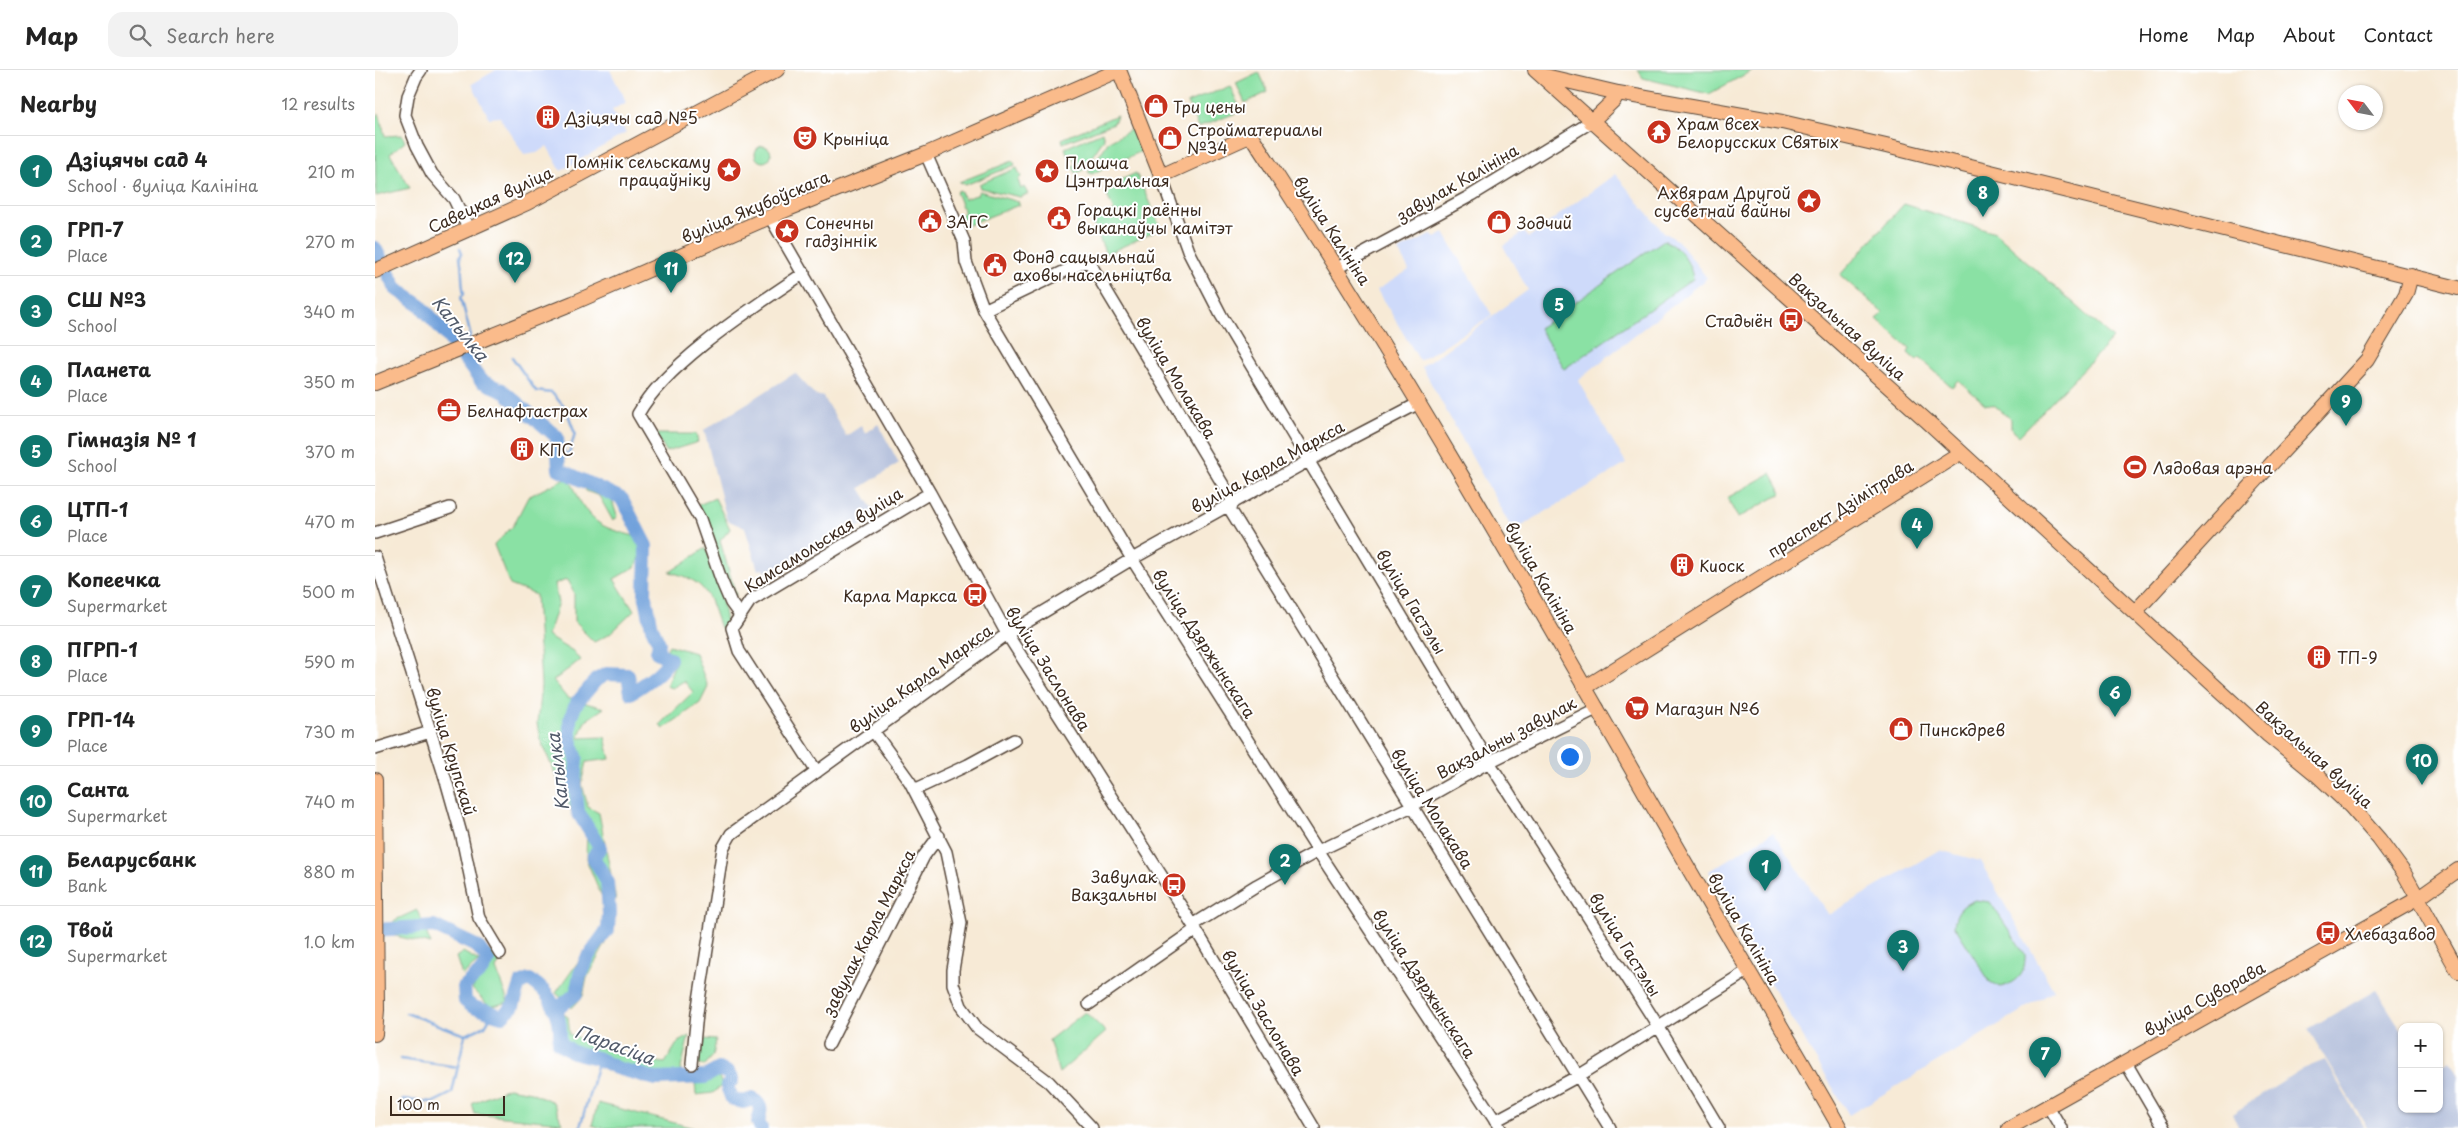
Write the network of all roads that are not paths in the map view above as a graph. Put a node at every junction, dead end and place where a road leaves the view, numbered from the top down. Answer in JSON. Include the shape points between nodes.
{"nodes":[{"id":1,"x":421,"y":70,"type":"edge"},
{"id":2,"x":777,"y":70,"type":"edge"},
{"id":3,"x":1119,"y":70,"type":"edge"},
{"id":4,"x":1537,"y":73,"type":"edge"},
{"id":5,"x":1618,"y":93,"type":"junction"},
{"id":6,"x":1591,"y":122,"type":"junction"},
{"id":7,"x":926,"y":154,"type":"junction"},
{"id":8,"x":1161,"y":176,"type":"junction"},
{"id":9,"x":770,"y":217,"type":"junction"},
{"id":10,"x":469,"y":230,"type":"junction"},
{"id":11,"x":1337,"y":268,"type":"junction"},
{"id":12,"x":375,"y":271,"type":"edge"},
{"id":13,"x":804,"y":273,"type":"junction"},
{"id":14,"x":2411,"y":276,"type":"junction"},
{"id":15,"x":2458,"y":288,"type":"edge"},
{"id":16,"x":984,"y":310,"type":"junction"},
{"id":17,"x":375,"y":383,"type":"edge"},
{"id":18,"x":1419,"y":403,"type":"junction"},
{"id":19,"x":1960,"y":453,"type":"junction"},
{"id":20,"x":1308,"y":462,"type":"junction"},
{"id":21,"x":930,"y":493,"type":"junction"},
{"id":22,"x":1231,"y":505,"type":"junction"},
{"id":23,"x":449,"y":508,"type":"dead end"},
{"id":24,"x":375,"y":533,"type":"edge"},
{"id":25,"x":375,"y":557,"type":"edge"},
{"id":26,"x":1132,"y":559,"type":"junction"},
{"id":27,"x":2135,"y":612,"type":"junction"},
{"id":28,"x":739,"y":614,"type":"junction"},
{"id":29,"x":1007,"y":634,"type":"junction"},
{"id":30,"x":1587,"y":687,"type":"junction"},
{"id":31,"x":1598,"y":708,"type":"junction"},
{"id":32,"x":429,"y":732,"type":"junction"},
{"id":33,"x":873,"y":732,"type":"junction"},
{"id":34,"x":1014,"y":740,"type":"dead end"},
{"id":35,"x":375,"y":749,"type":"edge"},
{"id":36,"x":1489,"y":762,"type":"junction"},
{"id":37,"x":817,"y":772,"type":"junction"},
{"id":38,"x":375,"y":780,"type":"edge"},
{"id":39,"x":914,"y":790,"type":"junction"},
{"id":40,"x":1413,"y":806,"type":"junction"},
{"id":41,"x":939,"y":836,"type":"junction"},
{"id":42,"x":1319,"y":851,"type":"junction"},
{"id":43,"x":2458,"y":870,"type":"edge"},
{"id":44,"x":376,"y":897,"type":"edge"},
{"id":45,"x":2417,"y":899,"type":"junction"},
{"id":46,"x":1194,"y":927,"type":"junction"},
{"id":47,"x":500,"y":953,"type":"dead end"},
{"id":48,"x":1749,"y":970,"type":"junction"},
{"id":49,"x":2458,"y":971,"type":"edge"},
{"id":50,"x":1089,"y":1004,"type":"dead end"},
{"id":51,"x":1657,"y":1026,"type":"junction"},
{"id":52,"x":375,"y":1034,"type":"edge"},
{"id":53,"x":829,"y":1044,"type":"dead end"},
{"id":54,"x":2126,"y":1063,"type":"junction"},
{"id":55,"x":692,"y":1064,"type":"dead end"},
{"id":56,"x":1579,"y":1075,"type":"junction"},
{"id":57,"x":2048,"y":1106,"type":"junction"},
{"id":58,"x":1497,"y":1124,"type":"edge"},
{"id":59,"x":1092,"y":1128,"type":"edge"},
{"id":60,"x":1314,"y":1128,"type":"edge"},
{"id":61,"x":1610,"y":1128,"type":"edge"},
{"id":62,"x":1719,"y":1128,"type":"edge"},
{"id":63,"x":1840,"y":1128,"type":"edge"},
{"id":64,"x":2009,"y":1128,"type":"edge"},
{"id":65,"x":2061,"y":1128,"type":"edge"},
{"id":66,"x":2164,"y":1128,"type":"edge"}],
"edges":[{"from":1,"to":10,"type":"street","via":[[408,96],[405,115],[432,174],[454,199]]},
{"from":2,"to":10,"type":"main road","name":"Савецкая вуліца","via":[[527,203]]},
{"from":3,"to":7,"type":"main road","name":"вуліца Якубоўскага"},
{"from":3,"to":8,"type":"main road","name":"вуліца Гастэлы"},
{"from":4,"to":5,"type":"main road"},
{"from":4,"to":6,"type":"main road","name":"Вакзальная вуліца"},
{"from":5,"to":6,"type":"main road"},
{"from":5,"to":14,"type":"main road","via":[[1782,122],[1886,146]]},
{"from":6,"to":11,"type":"street","name":"завулак Калініна","via":[[1472,195]]},
{"from":6,"to":19,"type":"main road","name":"Вакзальная вуліца"},
{"from":7,"to":9,"type":"main road","name":"вуліца Якубоўскага"},
{"from":7,"to":16,"type":"street","name":"вуліца Дзяржынскага","via":[[964,241],[966,262]]},
{"from":8,"to":11,"type":"main road","name":"вуліца Калініна","via":[[1247,137],[1255,140]]},
{"from":8,"to":20,"type":"street","name":"вуліца Гастэлы","via":[[1197,272]]},
{"from":9,"to":13,"type":"street","name":"вуліца Заслонава"},
{"from":9,"to":17,"type":"main road","name":"вуліца Якубоўскага","via":[[573,303]]},
{"from":10,"to":12,"type":"main road","name":"Савецкая вуліца"},
{"from":11,"to":18,"type":"main road","name":"вуліца Калініна"},
{"from":13,"to":21,"type":"street","name":"вуліца Заслонава"},
{"from":13,"to":28,"type":"street","via":[[753,307],[691,356],[647,398],[639,414],[700,519],[722,582]]},
{"from":14,"to":15,"type":"main road"},
{"from":14,"to":27,"type":"main road","via":[[2406,294],[2367,360]]},
{"from":16,"to":22,"type":"street","name":"вуліца Молакава","via":[[1088,260]]},
{"from":16,"to":26,"type":"street","name":"вуліца Дзяржынскага"},
{"from":18,"to":20,"type":"street","name":"вуліца Карла Маркса"},
{"from":18,"to":30,"type":"main road","name":"вуліца Калініна"},
{"from":19,"to":27,"type":"main road","name":"Вакзальная вуліца"},
{"from":19,"to":30,"type":"main road","name":"праспект Дзімітрава"},
{"from":20,"to":22,"type":"street","name":"вуліца Карла Маркса"},
{"from":20,"to":36,"type":"street","name":"вуліца Гастэлы"},
{"from":21,"to":28,"type":"street","name":"Камсамольская вуліца","via":[[770,588],[750,601]]},
{"from":21,"to":29,"type":"street","name":"вуліца Заслонава"},
{"from":22,"to":26,"type":"street","name":"вуліца Карла Маркса"},
{"from":22,"to":40,"type":"street","name":"вуліца Молакава"},
{"from":23,"to":24,"type":"street"},
{"from":25,"to":32,"type":"street","name":"вуліца Крупскай"},
{"from":26,"to":29,"type":"street","name":"вуліца Карла Маркса"},
{"from":26,"to":42,"type":"street","name":"вуліца Дзяржынскага"},
{"from":27,"to":45,"type":"main road","name":"Вакзальная вуліца","via":[[2268,736],[2351,807],[2395,858]]},
{"from":28,"to":37,"type":"street","name":"Камсамольская вуліца","via":[[732,628],[739,651]]},
{"from":29,"to":33,"type":"street","name":"вуліца Карла Маркса"},
{"from":29,"to":46,"type":"street","name":"вуліца Заслонава"},
{"from":30,"to":31,"type":"main road","name":"вуліца Калініна"},
{"from":31,"to":36,"type":"street","name":"Вакзальны завулак"},
{"from":31,"to":48,"type":"main road","name":"вуліца Калініна"},
{"from":32,"to":35,"type":"street"},
{"from":32,"to":47,"type":"street","name":"вуліца Крупскай","via":[[461,837],[479,918]]},
{"from":33,"to":37,"type":"street","name":"вуліца Карла Маркса"},
{"from":33,"to":39,"type":"street"},
{"from":34,"to":39,"type":"street"},
{"from":36,"to":40,"type":"street","name":"Вакзальны завулак"},
{"from":36,"to":51,"type":"street","name":"вуліца Гастэлы"},
{"from":37,"to":55,"type":"street","name":"вуліца Карла Маркса","via":[[731,834],[723,848]]},
{"from":38,"to":44,"type":"main road"},
{"from":39,"to":41,"type":"street"},
{"from":40,"to":42,"type":"street","name":"Вакзальны завулак"},
{"from":40,"to":56,"type":"street","name":"вуліца Молакава"},
{"from":41,"to":53,"type":"street","name":"завулак Карла Маркса","via":[[924,856]]},
{"from":41,"to":59,"type":"street","via":[[946,852],[961,924],[953,970],[953,984],[961,1006],[977,1028],[1049,1082]]},
{"from":42,"to":46,"type":"street","name":"Вакзальны завулак","via":[[1257,885]]},
{"from":42,"to":58,"type":"street","name":"вуліца Дзяржынскага"},
{"from":43,"to":45,"type":"main road","name":"вуліца Суворава"},
{"from":44,"to":52,"type":"main road"},
{"from":45,"to":49,"type":"main road","name":"Вакзальная вуліца"},
{"from":45,"to":54,"type":"main road","name":"вуліца Суворава"},
{"from":46,"to":50,"type":"street","name":"Вакзальны завулак"},
{"from":46,"to":60,"type":"street","name":"вуліца Заслонава"},
{"from":48,"to":51,"type":"street"},
{"from":48,"to":63,"type":"main road","name":"вуліца Калініна"},
{"from":51,"to":56,"type":"street"},
{"from":51,"to":62,"type":"street","name":"вуліца Гастэлы"},
{"from":54,"to":57,"type":"main road","name":"вуліца Суворава"},
{"from":54,"to":66,"type":"street"},
{"from":56,"to":58,"type":"street"},
{"from":56,"to":61,"type":"street","name":"вуліца Молакава"},
{"from":57,"to":64,"type":"main road","name":"вуліца Суворава"},
{"from":57,"to":65,"type":"street"}]}
